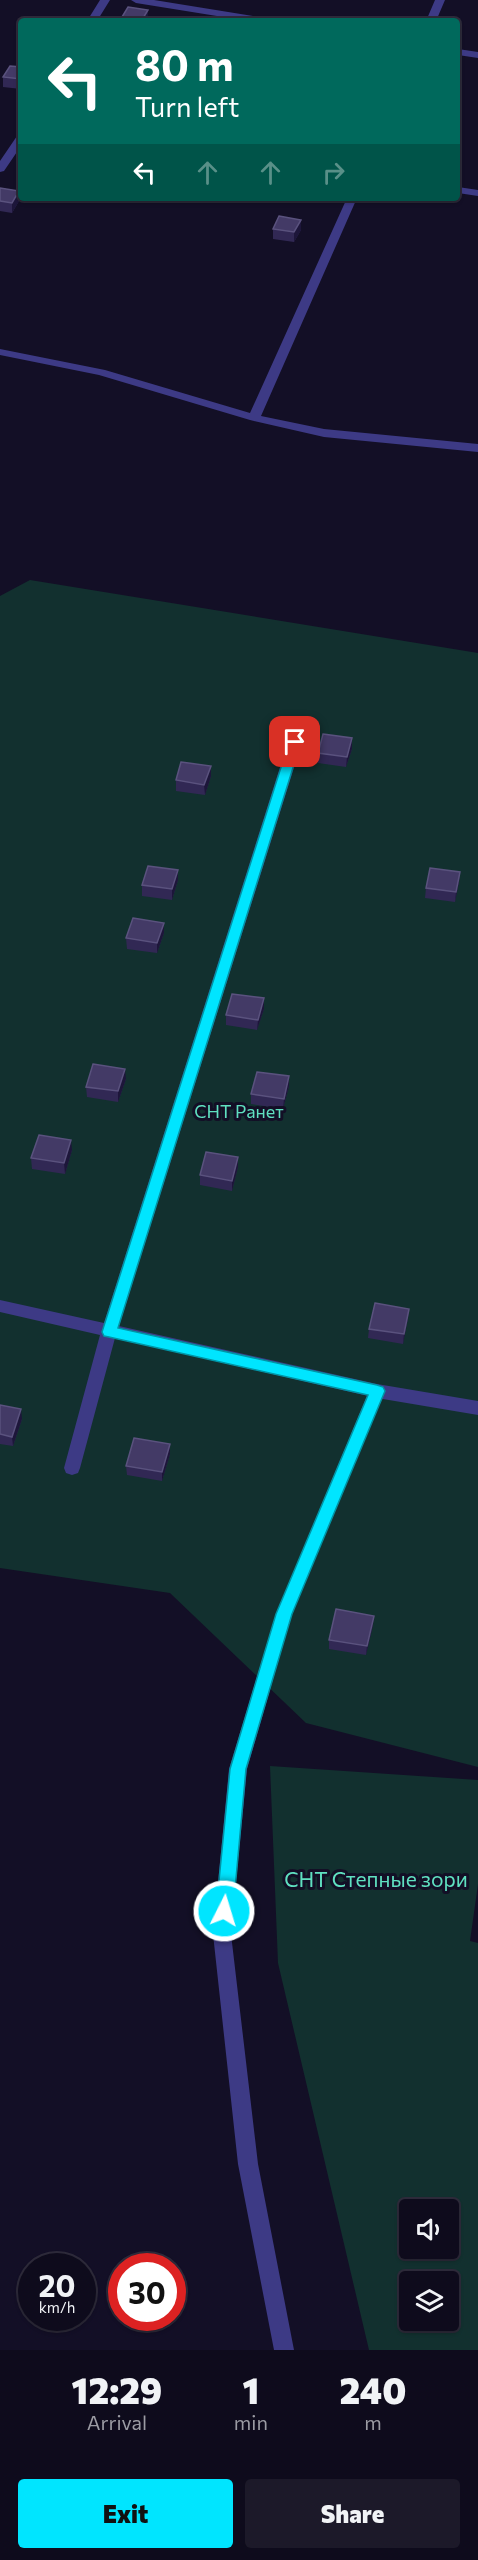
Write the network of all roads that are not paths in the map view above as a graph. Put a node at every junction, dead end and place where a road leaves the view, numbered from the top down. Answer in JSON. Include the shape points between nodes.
{"nodes":[{"id":1,"x":105,"y":0,"type":"edge"},
{"id":2,"x":136,"y":0,"type":"edge"},
{"id":3,"x":440,"y":0,"type":"edge"},
{"id":4,"x":94,"y":18,"type":"edge"},
{"id":5,"x":247,"y":18,"type":"edge"},
{"id":6,"x":432,"y":18,"type":"edge"},
{"id":7,"x":460,"y":52,"type":"edge"},
{"id":8,"x":478,"y":55,"type":"edge"},
{"id":9,"x":18,"y":142,"type":"edge"},
{"id":10,"x":0,"y":169,"type":"edge"},
{"id":11,"x":460,"y":190,"type":"edge"},
{"id":12,"x":478,"y":193,"type":"edge"},
{"id":13,"x":351,"y":201,"type":"edge"},
{"id":14,"x":0,"y":352,"type":"edge"},
{"id":15,"x":254,"y":418,"type":"junction"},
{"id":16,"x":478,"y":448,"type":"edge"},
{"id":17,"x":295,"y":742,"type":"dead end"},
{"id":18,"x":0,"y":1306,"type":"edge"},
{"id":19,"x":109,"y":1332,"type":"junction"},
{"id":20,"x":377,"y":1391,"type":"junction"},
{"id":21,"x":478,"y":1407,"type":"edge"},
{"id":22,"x":72,"y":1468,"type":"dead end"},
{"id":23,"x":284,"y":2350,"type":"edge"}],
"edges":[{"from":1,"to":4,"type":"street"},
{"from":2,"to":5,"type":"street"},
{"from":3,"to":6,"type":"street"},
{"from":7,"to":8,"type":"street"},
{"from":9,"to":10,"type":"street"},
{"from":11,"to":12,"type":"street"},
{"from":13,"to":15,"type":"street"},
{"from":14,"to":15,"type":"street","via":[[101,372]]},
{"from":15,"to":16,"type":"street","via":[[324,433]]},
{"from":17,"to":19,"type":"street"},
{"from":18,"to":19,"type":"street"},
{"from":19,"to":20,"type":"street"},
{"from":19,"to":22,"type":"street"},
{"from":20,"to":21,"type":"street"},
{"from":20,"to":23,"type":"street","via":[[284,1614],[238,1769],[222,1934],[248,2164]]}]}
